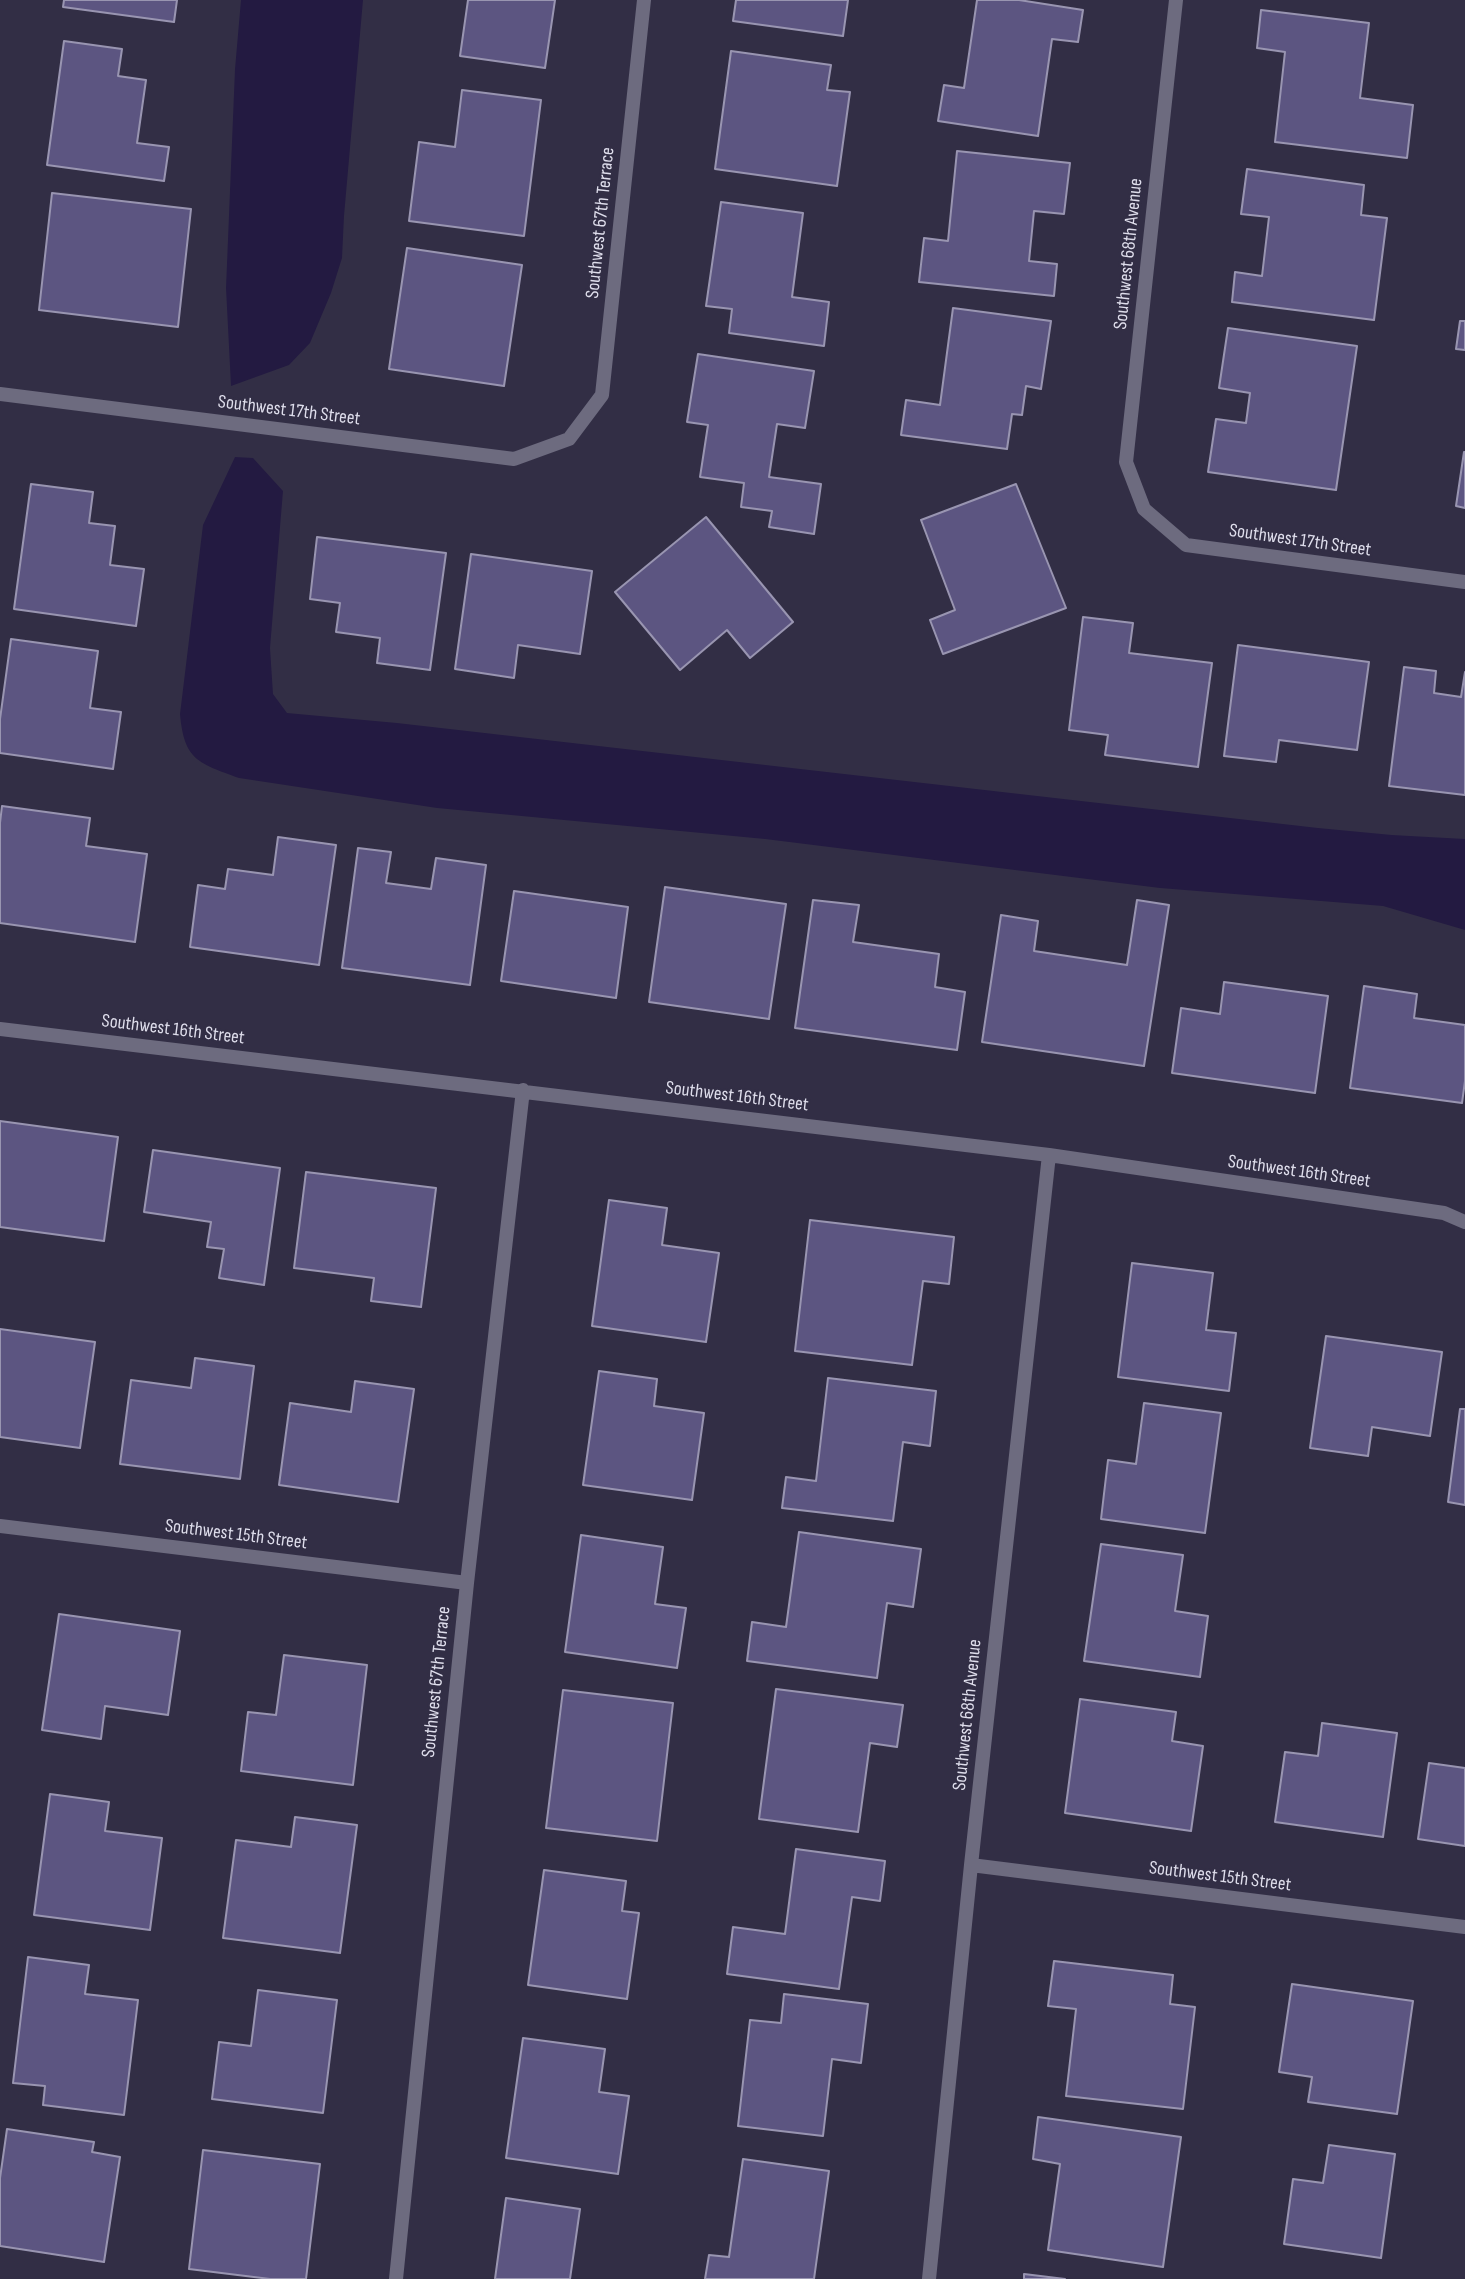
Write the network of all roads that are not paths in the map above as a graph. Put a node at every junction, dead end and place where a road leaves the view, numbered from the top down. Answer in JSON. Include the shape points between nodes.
{"nodes":[{"id":1,"x":644,"y":0,"type":"edge"},
{"id":2,"x":1176,"y":0,"type":"edge"},
{"id":3,"x":0,"y":394,"type":"edge"},
{"id":4,"x":569,"y":439,"type":"joint"},
{"id":5,"x":1144,"y":509,"type":"joint"},
{"id":6,"x":1465,"y":582,"type":"edge"},
{"id":7,"x":0,"y":1029,"type":"edge"},
{"id":8,"x":523,"y":1090,"type":"junction"},
{"id":9,"x":1049,"y":1155,"type":"junction"},
{"id":10,"x":1465,"y":1222,"type":"edge"},
{"id":11,"x":0,"y":1526,"type":"edge"},
{"id":12,"x":467,"y":1583,"type":"junction"},
{"id":13,"x":971,"y":1865,"type":"junction"},
{"id":14,"x":1465,"y":1927,"type":"edge"},
{"id":15,"x":396,"y":2279,"type":"edge"},
{"id":16,"x":929,"y":2279,"type":"edge"}],
"edges":[{"from":1,"to":4,"type":"street","name":"Southwest 67th Terrace","via":[[602,395]]},
{"from":2,"to":5,"type":"street","name":"Southwest 68th Avenue","via":[[1126,462]]},
{"from":3,"to":4,"type":"street","name":"Southwest 17th Street","via":[[514,459]]},
{"from":5,"to":6,"type":"street","name":"Southwest 17th Street","via":[[1186,545]]},
{"from":7,"to":8,"type":"street","name":"Southwest 16th Street"},
{"from":8,"to":9,"type":"street","name":"Southwest 16th Street"},
{"from":8,"to":12,"type":"street","name":"Southwest 67th Terrace"},
{"from":9,"to":10,"type":"street","name":"Southwest 16th Street","via":[[1444,1213]]},
{"from":9,"to":13,"type":"street","name":"Southwest 68th Avenue"},
{"from":11,"to":12,"type":"street","name":"Southwest 15th Street"},
{"from":12,"to":15,"type":"street","name":"Southwest 67th Terrace"},
{"from":13,"to":14,"type":"street","name":"Southwest 15th Street"},
{"from":13,"to":16,"type":"street","name":"Southwest 68th Avenue"}]}
